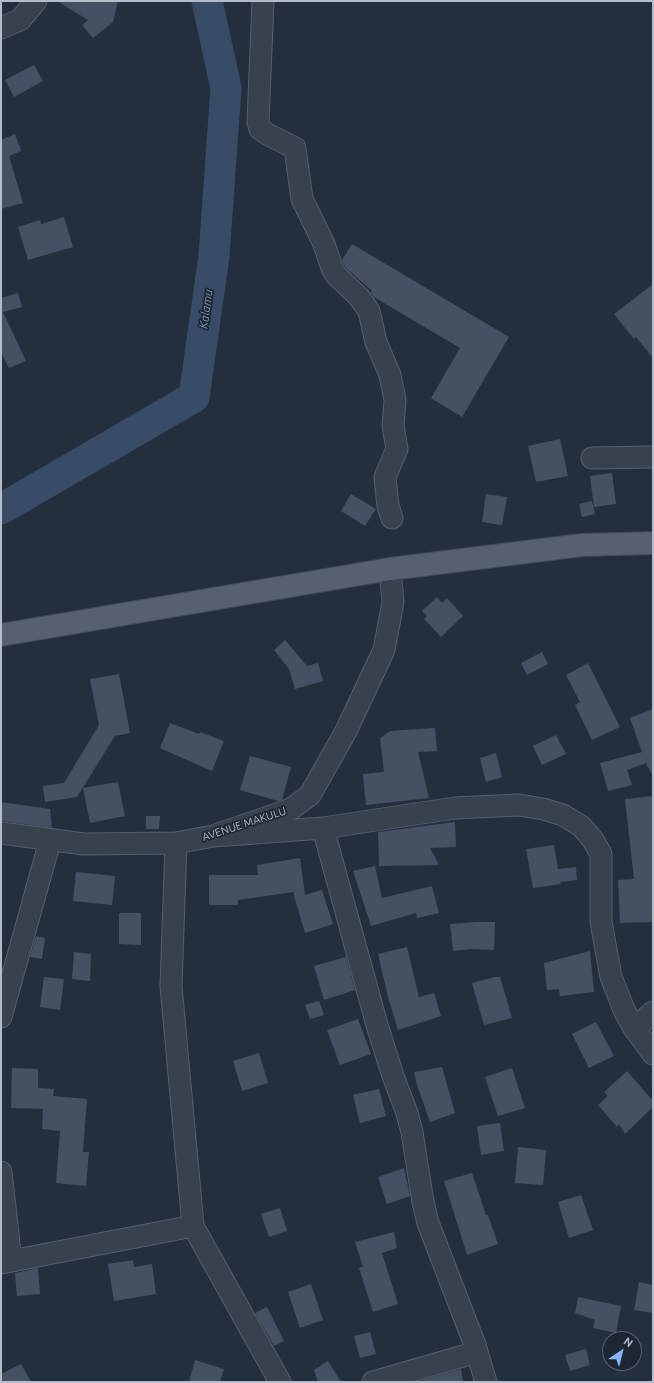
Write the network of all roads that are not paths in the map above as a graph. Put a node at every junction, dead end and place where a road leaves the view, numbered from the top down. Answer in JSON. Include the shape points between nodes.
{"nodes":[{"id":1,"x":36,"y":1,"type":"edge"},
{"id":2,"x":263,"y":1,"type":"edge"},
{"id":3,"x":1,"y":28,"type":"edge"},
{"id":4,"x":653,"y":457,"type":"edge"},
{"id":5,"x":592,"y":458,"type":"dead end"},
{"id":6,"x":392,"y":518,"type":"dead end"},
{"id":7,"x":653,"y":544,"type":"edge"},
{"id":8,"x":390,"y":569,"type":"junction"},
{"id":9,"x":1,"y":635,"type":"edge"},
{"id":10,"x":323,"y":828,"type":"junction"},
{"id":11,"x":1,"y":833,"type":"edge"},
{"id":12,"x":213,"y":836,"type":"junction"},
{"id":13,"x":50,"y":841,"type":"junction"},
{"id":14,"x":176,"y":843,"type":"junction"},
{"id":15,"x":653,"y":1012,"type":"edge"},
{"id":16,"x":1,"y":1017,"type":"edge"},
{"id":17,"x":634,"y":1028,"type":"junction"},
{"id":18,"x":653,"y":1054,"type":"edge"},
{"id":19,"x":1,"y":1172,"type":"edge"},
{"id":20,"x":193,"y":1226,"type":"junction"},
{"id":21,"x":6,"y":1262,"type":"edge"},
{"id":22,"x":477,"y":1352,"type":"junction"},
{"id":23,"x":280,"y":1382,"type":"edge"},
{"id":24,"x":373,"y":1382,"type":"edge"},
{"id":25,"x":486,"y":1382,"type":"edge"}],
"edges":[{"from":1,"to":3,"type":"street","via":[[20,20]]},
{"from":2,"to":6,"type":"street","via":[[258,122],[260,129],[267,134],[295,148],[302,199],[324,244],[332,268],[360,297],[369,311],[376,342],[390,375],[395,400],[393,426],[397,450],[385,478]]},
{"from":4,"to":5,"type":"street"},
{"from":7,"to":8,"type":"main road","via":[[582,545]]},
{"from":8,"to":9,"type":"main road"},
{"from":8,"to":12,"type":"street","name":"AVENUE MAKULU","via":[[393,602],[384,650],[346,731],[310,795],[291,809]]},
{"from":10,"to":12,"type":"street"},
{"from":10,"to":17,"type":"street","via":[[455,808],[519,805],[543,809],[581,826],[601,854],[603,941],[612,977]]},
{"from":10,"to":22,"type":"street","via":[[377,1025],[407,1113],[428,1223]]},
{"from":11,"to":13,"type":"street","name":"AVENUE MAKULU"},
{"from":12,"to":14,"type":"street","name":"AVENUE MAKULU"},
{"from":13,"to":14,"type":"street","name":"AVENUE MAKULU","via":[[84,844]]},
{"from":13,"to":16,"type":"street"},
{"from":14,"to":20,"type":"street","via":[[171,986]]},
{"from":15,"to":17,"type":"street"},
{"from":17,"to":18,"type":"street"},
{"from":19,"to":21,"type":"street"},
{"from":20,"to":21,"type":"street"},
{"from":20,"to":23,"type":"street"},
{"from":22,"to":24,"type":"street"},
{"from":22,"to":25,"type":"street"}]}
